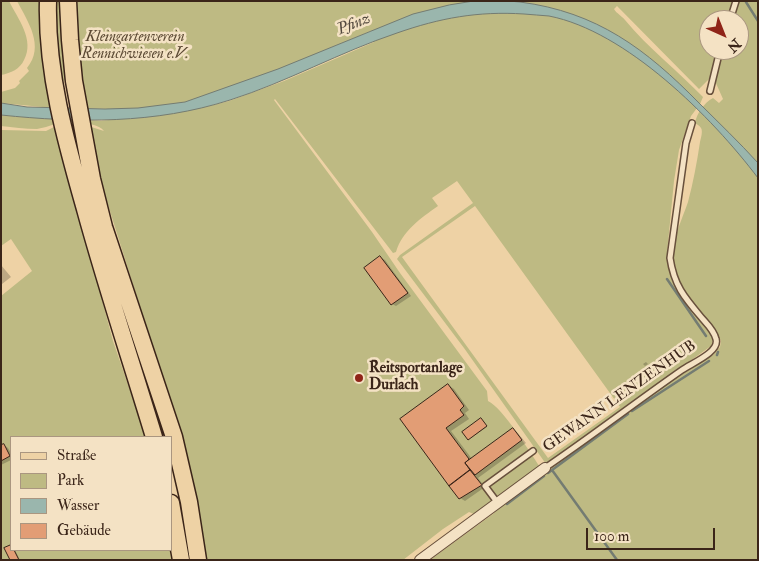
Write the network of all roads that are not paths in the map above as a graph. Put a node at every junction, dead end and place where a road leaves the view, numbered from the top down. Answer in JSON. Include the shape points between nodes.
{"nodes":[{"id":1,"x":48,"y":1,"type":"edge"},
{"id":2,"x":68,"y":1,"type":"edge"},
{"id":3,"x":718,"y":60,"type":"edge"},
{"id":4,"x":53,"y":70,"type":"junction"},
{"id":5,"x":74,"y":81,"type":"junction"},
{"id":6,"x":710,"y":91,"type":"dead end"},
{"id":7,"x":692,"y":123,"type":"dead end"},
{"id":8,"x":154,"y":436,"type":"edge"},
{"id":9,"x":533,"y":451,"type":"dead end"},
{"id":10,"x":545,"y":468,"type":"joint"},
{"id":11,"x":497,"y":502,"type":"junction"},
{"id":12,"x":172,"y":509,"type":"edge"},
{"id":13,"x":181,"y":560,"type":"edge"},
{"id":14,"x":198,"y":560,"type":"edge"},
{"id":15,"x":420,"y":560,"type":"edge"}],
"edges":[{"from":1,"to":4,"type":"main road"},
{"from":2,"to":5,"type":"main road"},
{"from":3,"to":6,"type":"lane"},
{"from":4,"to":5,"type":"main road","via":[[63,87],[69,87]]},
{"from":4,"to":8,"type":"main road","via":[[57,103],[98,257]]},
{"from":5,"to":14,"type":"main road","via":[[104,227],[179,457]]},
{"from":7,"to":10,"type":"lane","name":"GEWANN LENZENHUB","via":[[686,143],[670,258],[678,286],[713,331],[716,346]]},
{"from":9,"to":11,"type":"lane","via":[[485,486]]},
{"from":10,"to":11,"type":"street","name":"GEWANN LENZENHUB"},
{"from":11,"to":15,"type":"street","name":"GEWANN LENZENHUB"},
{"from":12,"to":13,"type":"main road"}]}
